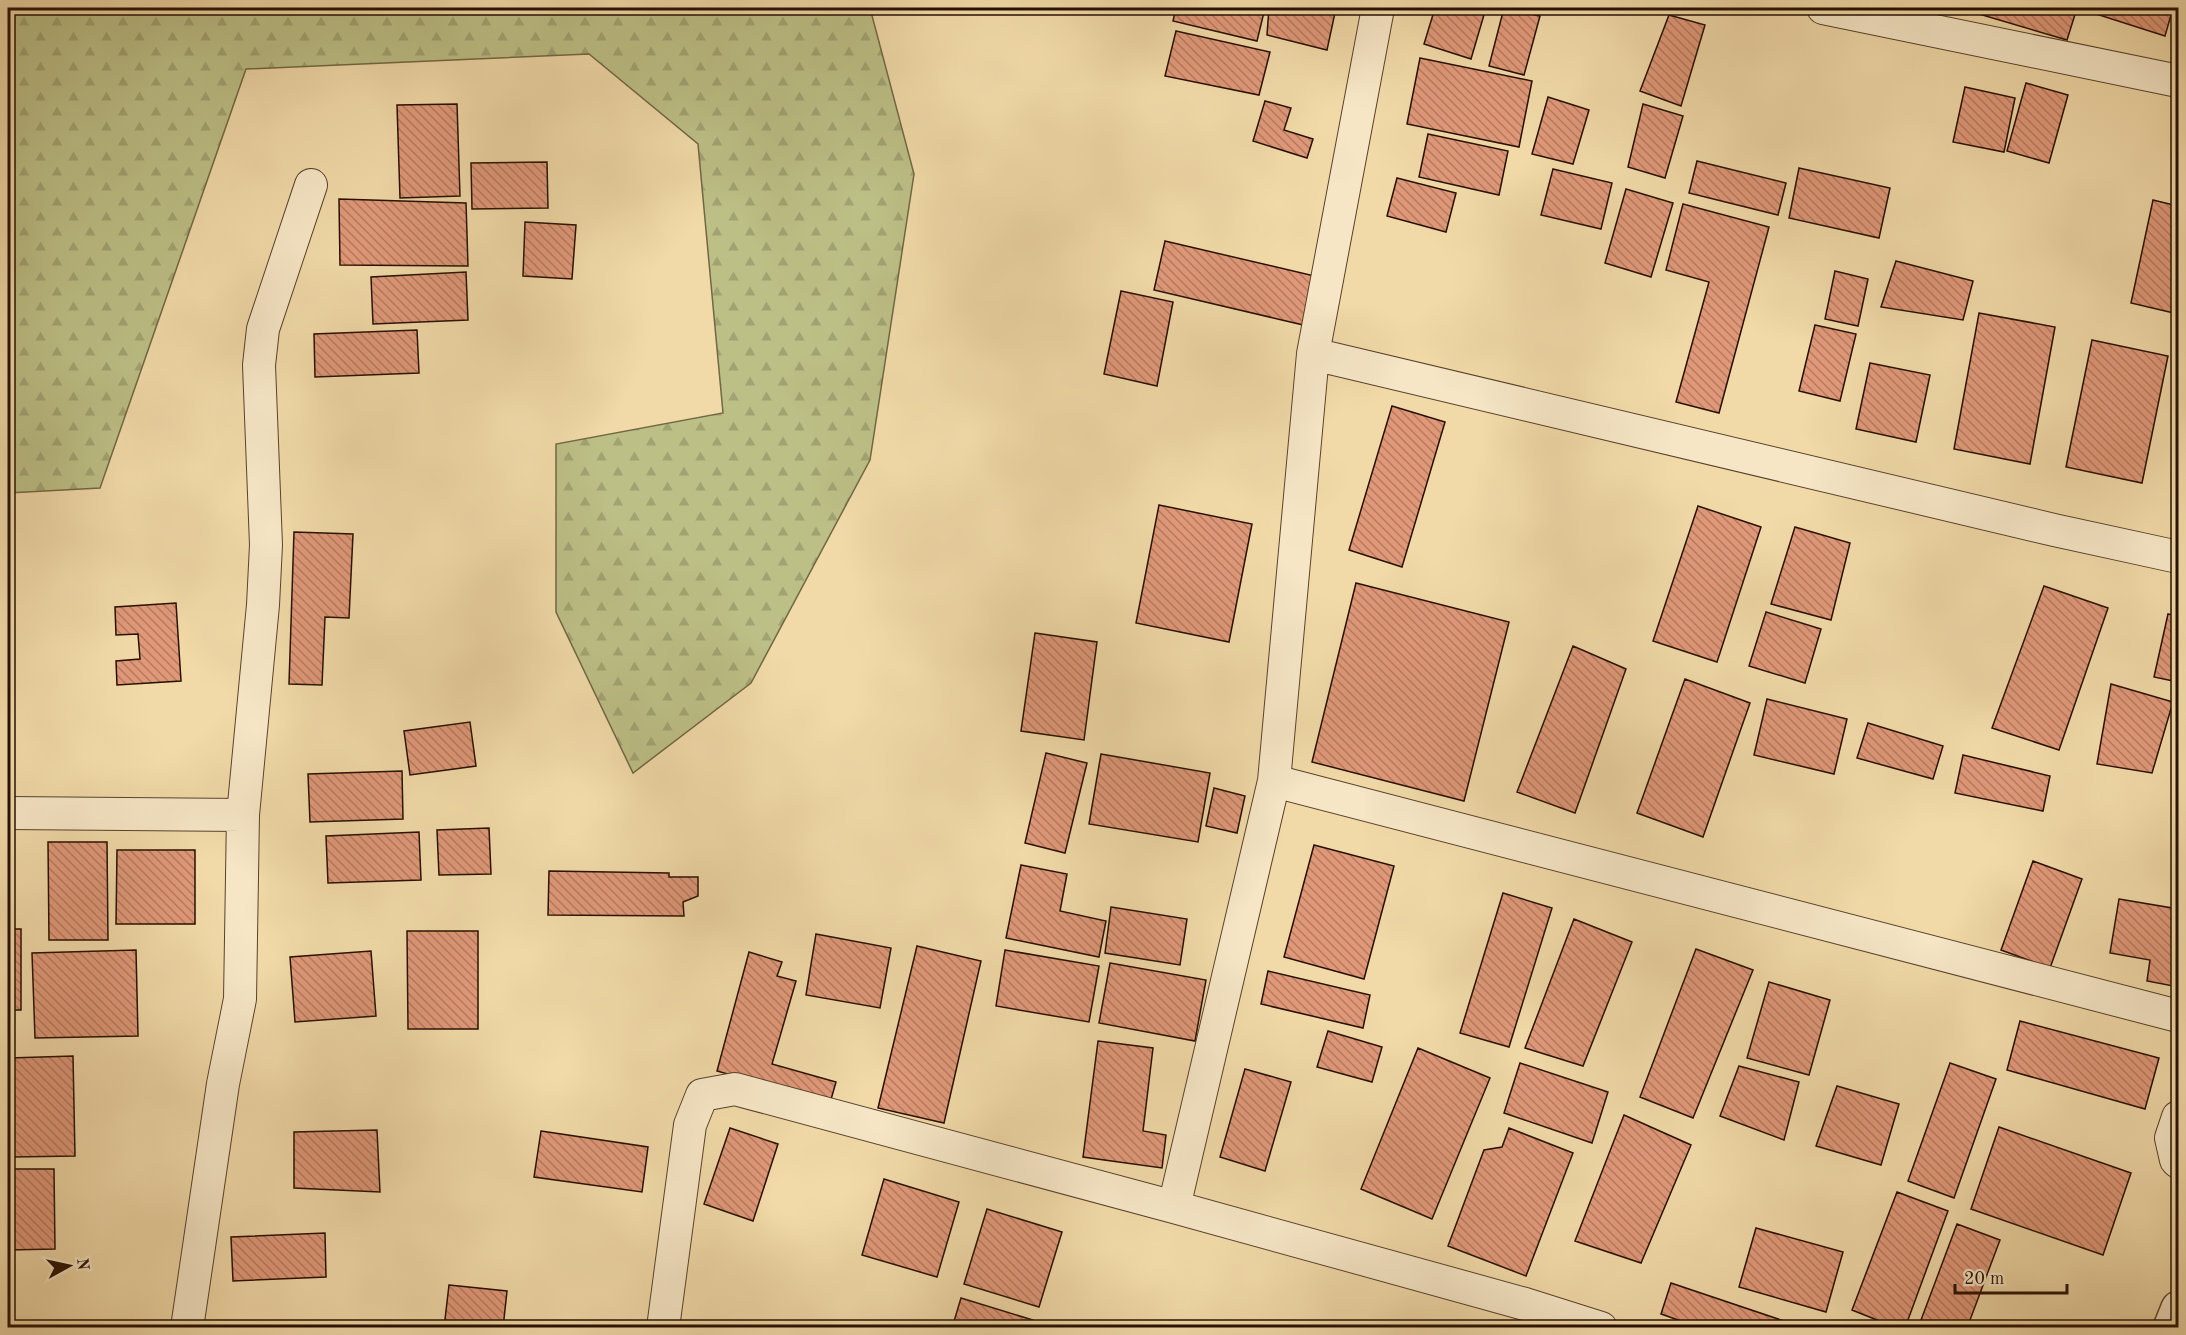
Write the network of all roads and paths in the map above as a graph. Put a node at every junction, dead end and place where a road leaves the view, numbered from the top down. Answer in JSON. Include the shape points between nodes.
{"nodes":[{"id":1,"x":1378,"y":8,"type":"edge"},
{"id":2,"x":1823,"y":8,"type":"edge"},
{"id":3,"x":2178,"y":81,"type":"edge"},
{"id":4,"x":310,"y":185,"type":"dead end"},
{"id":5,"x":1313,"y":354,"type":"junction"},
{"id":6,"x":2178,"y":557,"type":"edge"},
{"id":7,"x":1274,"y":781,"type":"junction"},
{"id":8,"x":8,"y":813,"type":"edge"},
{"id":9,"x":243,"y":815,"type":"junction"},
{"id":10,"x":2178,"y":1016,"type":"edge"},
{"id":11,"x":2178,"y":1117,"type":"edge"},
{"id":12,"x":2178,"y":1162,"type":"edge"},
{"id":13,"x":1174,"y":1207,"type":"junction"},
{"id":14,"x":2178,"y":1308,"type":"edge"},
{"id":15,"x":187,"y":1328,"type":"edge"},
{"id":16,"x":663,"y":1328,"type":"edge"},
{"id":17,"x":1601,"y":1328,"type":"edge"},
{"id":18,"x":2170,"y":1328,"type":"edge"}],
"edges":[{"from":1,"to":5,"type":"street"},
{"from":2,"to":3,"type":"street"},
{"from":4,"to":9,"type":"street","via":[[263,329],[259,365],[266,545]]},
{"from":5,"to":6,"type":"street"},
{"from":5,"to":7,"type":"street"},
{"from":7,"to":10,"type":"street"},
{"from":7,"to":13,"type":"street"},
{"from":8,"to":9,"type":"street"},
{"from":9,"to":15,"type":"street","via":[[240,999],[223,1084]]},
{"from":11,"to":12,"type":"street","via":[[2172,1138]]},
{"from":13,"to":16,"type":"street","via":[[735,1089],[702,1095],[690,1125]]},
{"from":13,"to":17,"type":"street"},
{"from":14,"to":18,"type":"street"}]}
